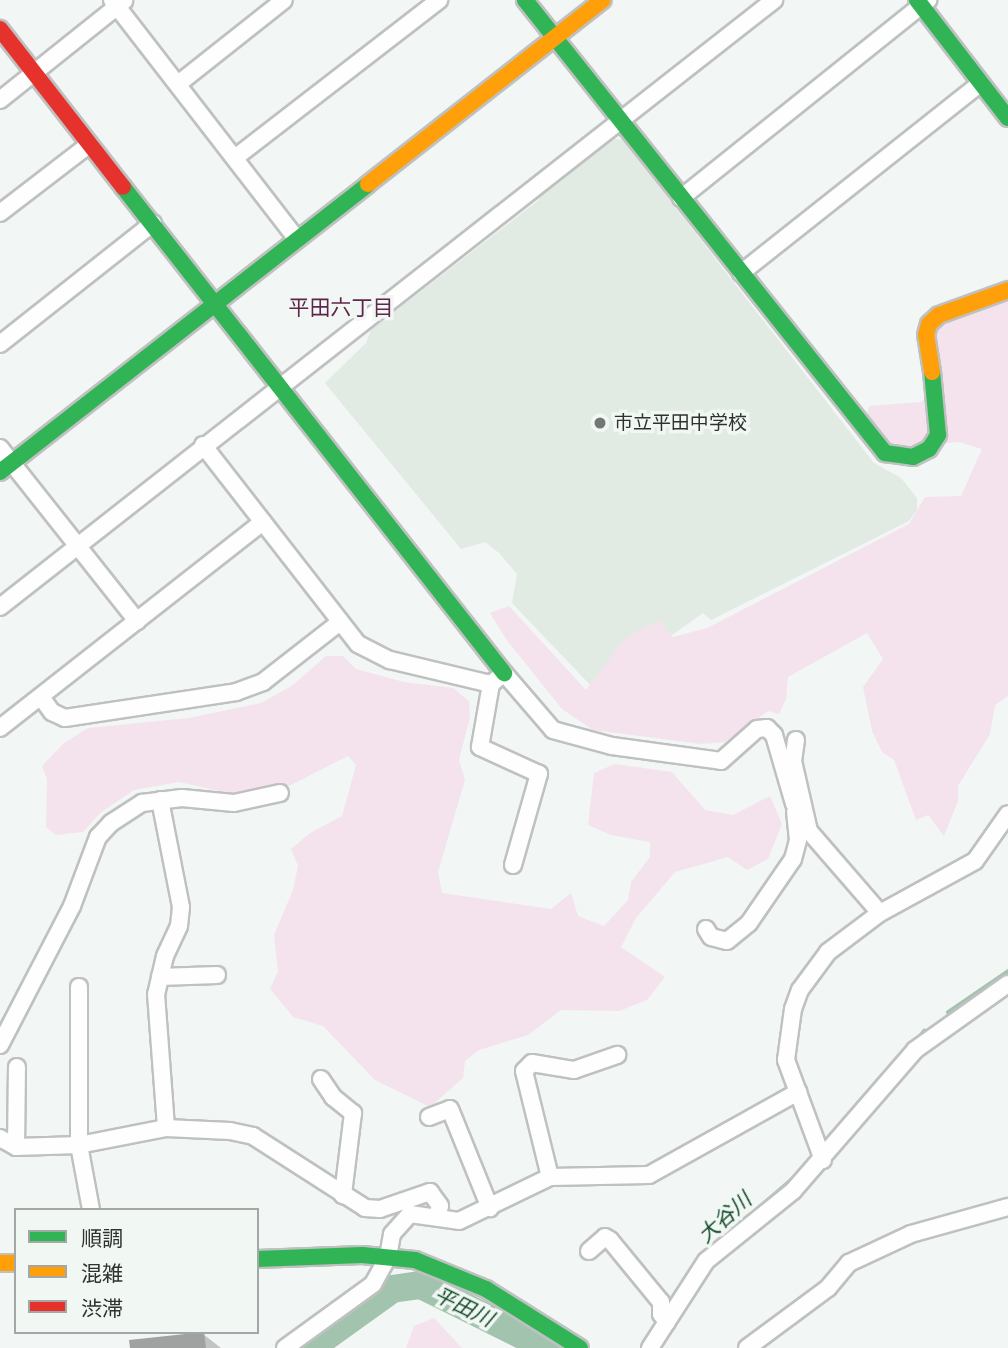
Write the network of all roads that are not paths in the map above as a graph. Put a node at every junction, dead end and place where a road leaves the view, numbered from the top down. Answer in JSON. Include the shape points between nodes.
{"nodes":[{"id":1,"x":284,"y":0,"type":"edge"},
{"id":2,"x":439,"y":0,"type":"edge"},
{"id":3,"x":525,"y":0,"type":"edge"},
{"id":4,"x":603,"y":0,"type":"edge"},
{"id":5,"x":774,"y":0,"type":"edge"},
{"id":6,"x":118,"y":2,"type":"edge"},
{"id":7,"x":922,"y":2,"type":"edge"},
{"id":8,"x":0,"y":29,"type":"edge"},
{"id":9,"x":555,"y":38,"type":"junction"},
{"id":10,"x":34,"y":72,"type":"junction"},
{"id":11,"x":178,"y":83,"type":"junction"},
{"id":12,"x":981,"y":83,"type":"junction"},
{"id":13,"x":0,"y":100,"type":"edge"},
{"id":14,"x":1008,"y":118,"type":"edge"},
{"id":15,"x":620,"y":120,"type":"junction"},
{"id":16,"x":90,"y":144,"type":"junction"},
{"id":17,"x":236,"y":157,"type":"junction"},
{"id":18,"x":681,"y":198,"type":"junction"},
{"id":19,"x":0,"y":213,"type":"edge"},
{"id":20,"x":153,"y":223,"type":"junction"},
{"id":21,"x":297,"y":239,"type":"junction"},
{"id":22,"x":741,"y":273,"type":"junction"},
{"id":23,"x":1008,"y":290,"type":"edge"},
{"id":24,"x":216,"y":303,"type":"junction"},
{"id":25,"x":0,"y":344,"type":"edge"},
{"id":26,"x":279,"y":387,"type":"junction"},
{"id":27,"x":203,"y":445,"type":"junction"},
{"id":28,"x":0,"y":448,"type":"edge"},
{"id":29,"x":6,"y":467,"type":"edge"},
{"id":30,"x":263,"y":522,"type":"junction"},
{"id":31,"x":77,"y":545,"type":"junction"},
{"id":32,"x":0,"y":607,"type":"edge"},
{"id":33,"x":137,"y":621,"type":"junction"},
{"id":34,"x":341,"y":622,"type":"junction"},
{"id":35,"x":503,"y":673,"type":"junction"},
{"id":36,"x":491,"y":684,"type":"junction"},
{"id":37,"x":40,"y":697,"type":"junction"},
{"id":38,"x":0,"y":729,"type":"edge"},
{"id":39,"x":796,"y":740,"type":"dead end"},
{"id":40,"x":280,"y":793,"type":"dead end"},
{"id":41,"x":160,"y":800,"type":"junction"},
{"id":42,"x":797,"y":803,"type":"junction"},
{"id":43,"x":1008,"y":814,"type":"edge"},
{"id":44,"x":513,"y":865,"type":"dead end"},
{"id":45,"x":880,"y":914,"type":"junction"},
{"id":46,"x":706,"y":929,"type":"dead end"},
{"id":47,"x":217,"y":975,"type":"dead end"},
{"id":48,"x":160,"y":977,"type":"junction"},
{"id":49,"x":1008,"y":984,"type":"edge"},
{"id":50,"x":79,"y":987,"type":"dead end"},
{"id":51,"x":0,"y":1045,"type":"edge"},
{"id":52,"x":617,"y":1055,"type":"dead end"},
{"id":53,"x":17,"y":1067,"type":"dead end"},
{"id":54,"x":321,"y":1079,"type":"dead end"},
{"id":55,"x":798,"y":1092,"type":"junction"},
{"id":56,"x":429,"y":1117,"type":"dead end"},
{"id":57,"x":166,"y":1128,"type":"junction"},
{"id":58,"x":0,"y":1138,"type":"edge"},
{"id":59,"x":79,"y":1145,"type":"junction"},
{"id":60,"x":16,"y":1147,"type":"junction"},
{"id":61,"x":823,"y":1160,"type":"junction"},
{"id":62,"x":550,"y":1177,"type":"junction"},
{"id":63,"x":343,"y":1195,"type":"junction"},
{"id":64,"x":1008,"y":1207,"type":"edge"},
{"id":65,"x":91,"y":1208,"type":"edge"},
{"id":66,"x":490,"y":1208,"type":"junction"},
{"id":67,"x":437,"y":1217,"type":"junction"},
{"id":68,"x":589,"y":1251,"type":"dead end"},
{"id":69,"x":388,"y":1257,"type":"junction"},
{"id":70,"x":259,"y":1259,"type":"edge"},
{"id":71,"x":667,"y":1322,"type":"junction"},
{"id":72,"x":285,"y":1348,"type":"edge"},
{"id":73,"x":580,"y":1348,"type":"edge"},
{"id":74,"x":650,"y":1348,"type":"edge"},
{"id":75,"x":747,"y":1348,"type":"edge"}],
"edges":[{"from":1,"to":11,"type":"street"},
{"from":2,"to":17,"type":"street"},
{"from":3,"to":9,"type":"street"},
{"from":4,"to":9,"type":"street"},
{"from":5,"to":15,"type":"street"},
{"from":6,"to":10,"type":"street"},
{"from":6,"to":11,"type":"street"},
{"from":7,"to":12,"type":"street"},
{"from":7,"to":18,"type":"street"},
{"from":8,"to":10,"type":"street"},
{"from":9,"to":15,"type":"street"},
{"from":9,"to":21,"type":"street"},
{"from":10,"to":13,"type":"street"},
{"from":10,"to":16,"type":"street"},
{"from":11,"to":17,"type":"street"},
{"from":12,"to":14,"type":"street"},
{"from":12,"to":22,"type":"street"},
{"from":15,"to":18,"type":"street"},
{"from":15,"to":26,"type":"street"},
{"from":16,"to":19,"type":"street"},
{"from":16,"to":20,"type":"street"},
{"from":17,"to":21,"type":"street"},
{"from":18,"to":22,"type":"street"},
{"from":20,"to":24,"type":"street"},
{"from":20,"to":25,"type":"street"},
{"from":21,"to":24,"type":"street"},
{"from":22,"to":23,"type":"street","via":[[871,441],[897,458],[929,449],[938,435],[940,419],[926,335],[929,324],[939,315]]},
{"from":24,"to":26,"type":"street"},
{"from":24,"to":29,"type":"street"},
{"from":26,"to":27,"type":"street"},
{"from":26,"to":35,"type":"street"},
{"from":27,"to":30,"type":"street"},
{"from":27,"to":31,"type":"street"},
{"from":28,"to":29,"type":"street"},
{"from":29,"to":31,"type":"street"},
{"from":30,"to":33,"type":"street"},
{"from":30,"to":34,"type":"street"},
{"from":31,"to":32,"type":"street"},
{"from":31,"to":33,"type":"street"},
{"from":33,"to":37,"type":"street"},
{"from":34,"to":36,"type":"street","via":[[370,653]]},
{"from":34,"to":37,"type":"street","via":[[263,682],[236,692],[65,718],[51,712]]},
{"from":35,"to":36,"type":"street"},
{"from":35,"to":42,"type":"street","via":[[553,730],[612,746],[721,761],[757,729],[767,728],[774,735]]},
{"from":36,"to":44,"type":"street","via":[[480,747],[539,775]]},
{"from":37,"to":38,"type":"street"},
{"from":39,"to":42,"type":"street"},
{"from":40,"to":41,"type":"street","via":[[234,803]]},
{"from":41,"to":48,"type":"street","via":[[181,907],[179,926]]},
{"from":41,"to":51,"type":"street","via":[[126,811],[98,838],[72,906]]},
{"from":42,"to":45,"type":"street","via":[[815,842],[841,864]]},
{"from":42,"to":46,"type":"street","via":[[798,841],[793,859],[749,923],[727,941],[711,937]]},
{"from":43,"to":45,"type":"street","via":[[975,861]]},
{"from":45,"to":55,"type":"street","via":[[828,952],[800,990],[786,1060]]},
{"from":47,"to":48,"type":"street"},
{"from":48,"to":57,"type":"street","via":[[157,1045]]},
{"from":49,"to":61,"type":"street","via":[[915,1050]]},
{"from":50,"to":59,"type":"street"},
{"from":52,"to":62,"type":"street","via":[[574,1070],[533,1063],[524,1071]]},
{"from":53,"to":60,"type":"street"},
{"from":54,"to":63,"type":"street","via":[[333,1097],[353,1113]]},
{"from":55,"to":61,"type":"street"},
{"from":55,"to":62,"type":"street","via":[[649,1175]]},
{"from":56,"to":66,"type":"street","via":[[450,1109]]},
{"from":57,"to":59,"type":"street"},
{"from":57,"to":63,"type":"street","via":[[253,1136]]},
{"from":58,"to":60,"type":"street"},
{"from":59,"to":60,"type":"street"},
{"from":59,"to":65,"type":"street"},
{"from":61,"to":71,"type":"street","via":[[793,1191],[706,1261]]},
{"from":62,"to":66,"type":"street"},
{"from":63,"to":67,"type":"street","via":[[365,1209],[380,1209],[430,1192],[440,1206]]},
{"from":64,"to":75,"type":"street","via":[[911,1234],[849,1263],[828,1288]]},
{"from":66,"to":67,"type":"street","via":[[459,1221]]},
{"from":67,"to":69,"type":"street","via":[[410,1214],[393,1234]]},
{"from":68,"to":71,"type":"street","via":[[605,1237],[610,1240],[662,1302],[661,1314]]},
{"from":69,"to":70,"type":"street"},
{"from":69,"to":72,"type":"street","via":[[373,1284]]},
{"from":69,"to":73,"type":"street","via":[[415,1260],[453,1273],[523,1310]]},
{"from":71,"to":74,"type":"street"}]}
